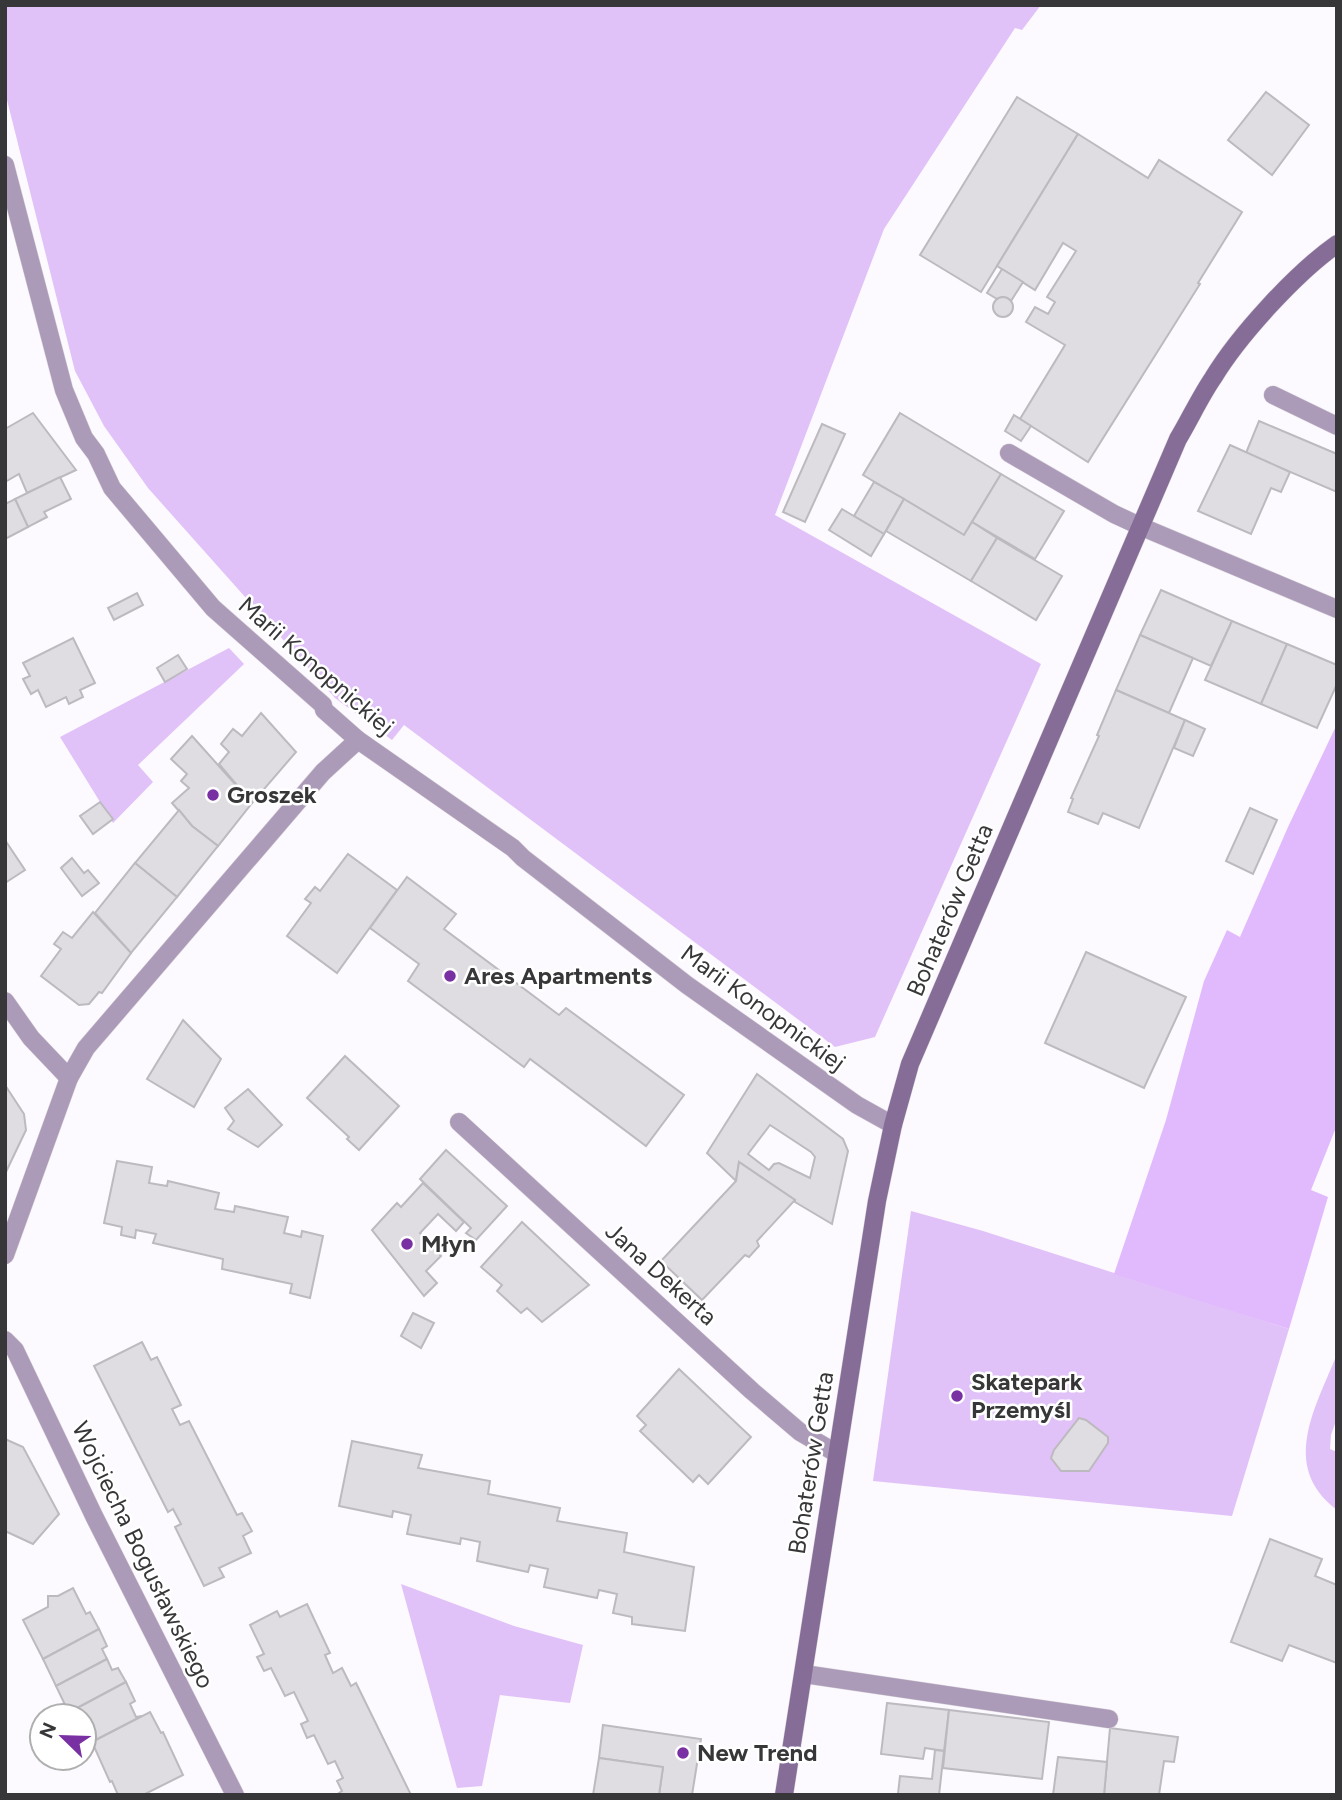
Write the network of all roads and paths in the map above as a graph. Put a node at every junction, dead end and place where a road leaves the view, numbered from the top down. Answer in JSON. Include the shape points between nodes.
{"nodes":[{"id":1,"x":5,"y":165,"type":"edge"},
{"id":2,"x":9,"y":194,"type":"edge"},
{"id":3,"x":1337,"y":244,"type":"edge"},
{"id":4,"x":1273,"y":396,"type":"dead end"},
{"id":5,"x":1337,"y":426,"type":"edge"},
{"id":6,"x":1009,"y":453,"type":"dead end"},
{"id":7,"x":1142,"y":527,"type":"junction"},
{"id":8,"x":1337,"y":609,"type":"edge"},
{"id":9,"x":358,"y":740,"type":"junction"},
{"id":10,"x":5,"y":1001,"type":"edge"},
{"id":11,"x":69,"y":1078,"type":"junction"},
{"id":12,"x":459,"y":1122,"type":"dead end"},
{"id":13,"x":893,"y":1125,"type":"junction"},
{"id":14,"x":7,"y":1245,"type":"edge"},
{"id":15,"x":5,"y":1340,"type":"edge"},
{"id":16,"x":836,"y":1452,"type":"junction"},
{"id":17,"x":804,"y":1674,"type":"junction"},
{"id":18,"x":1110,"y":1719,"type":"dead end"},
{"id":19,"x":231,"y":1788,"type":"edge"},
{"id":20,"x":216,"y":1795,"type":"edge"},
{"id":21,"x":784,"y":1795,"type":"edge"}],
"edges":[{"from":1,"to":2,"type":"street","name":"Marii Konopnickiej"},
{"from":2,"to":9,"type":"street","name":"Marii Konopnickiej","via":[[64,390],[84,439],[112,488],[213,608]]},
{"from":3,"to":7,"type":"main road","name":"Bohaterów Getta","via":[[1276,300],[1213,376],[1178,439]]},
{"from":4,"to":5,"type":"street"},
{"from":6,"to":7,"type":"street"},
{"from":7,"to":8,"type":"street"},
{"from":7,"to":13,"type":"main road","name":"Bohaterów Getta","via":[[910,1064]]},
{"from":9,"to":11,"type":"street","via":[[323,772],[98,1033]]},
{"from":9,"to":13,"type":"street","name":"Marii Konopnickiej","via":[[513,848],[687,985],[857,1105]]},
{"from":10,"to":11,"type":"street","via":[[31,1038]]},
{"from":11,"to":14,"type":"street"},
{"from":12,"to":16,"type":"street","name":"Jana Dekerta","via":[[752,1391],[800,1432]]},
{"from":13,"to":16,"type":"main road","name":"Bohaterów Getta"},
{"from":15,"to":19,"type":"street","name":"Wojciecha Bogusławskiego","via":[[15,1349]]},
{"from":16,"to":17,"type":"main road","name":"Bohaterów Getta"},
{"from":17,"to":18,"type":"street"},
{"from":17,"to":21,"type":"main road","name":"Bohaterów Getta"},
{"from":19,"to":20,"type":"street"}]}
